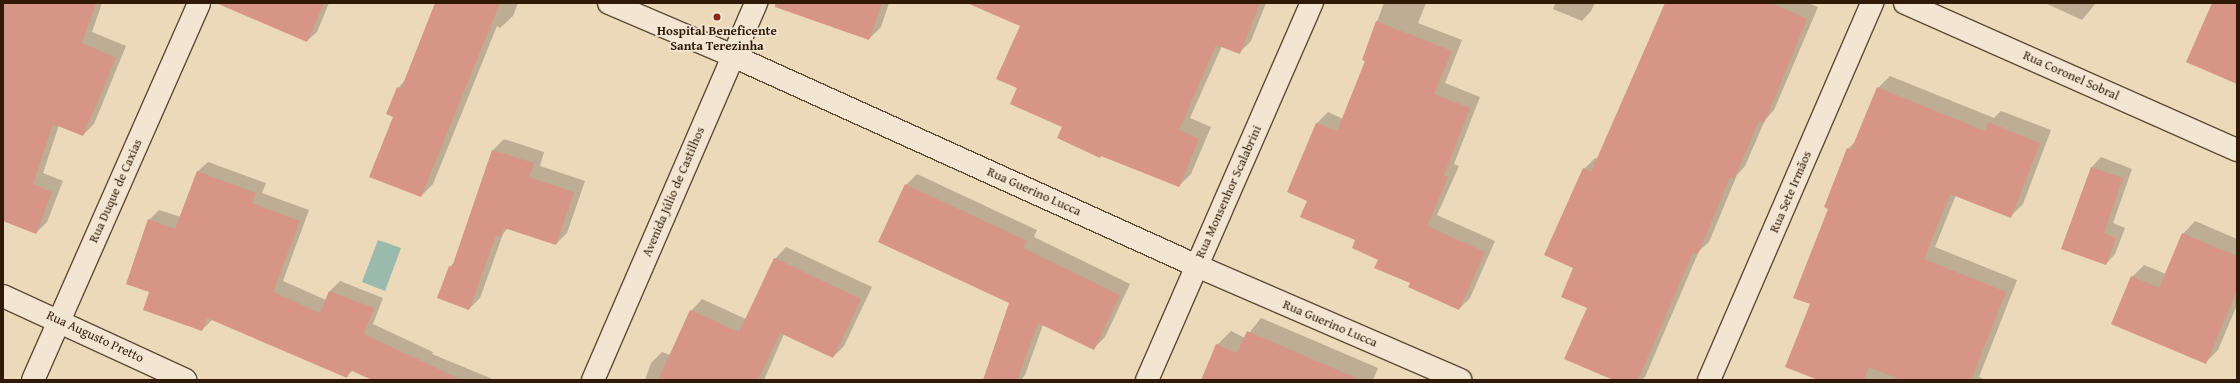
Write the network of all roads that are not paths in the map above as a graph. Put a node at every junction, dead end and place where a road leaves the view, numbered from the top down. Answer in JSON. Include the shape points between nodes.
{"nodes":[{"id":1,"x":199,"y":3,"type":"edge"},
{"id":2,"x":609,"y":3,"type":"edge"},
{"id":3,"x":756,"y":3,"type":"edge"},
{"id":4,"x":1312,"y":3,"type":"edge"},
{"id":5,"x":1872,"y":3,"type":"edge"},
{"id":6,"x":1905,"y":3,"type":"edge"},
{"id":7,"x":733,"y":56,"type":"junction"},
{"id":8,"x":2237,"y":150,"type":"edge"},
{"id":9,"x":1197,"y":266,"type":"junction"},
{"id":10,"x":3,"y":296,"type":"edge"},
{"id":11,"x":59,"y":320,"type":"junction"},
{"id":12,"x":33,"y":380,"type":"edge"},
{"id":13,"x":186,"y":380,"type":"edge"},
{"id":14,"x":593,"y":380,"type":"edge"},
{"id":15,"x":1147,"y":380,"type":"edge"},
{"id":16,"x":1460,"y":380,"type":"edge"},
{"id":17,"x":1709,"y":380,"type":"edge"}],
"edges":[{"from":1,"to":11,"type":"street","name":"Rua Duque de Caxias"},
{"from":2,"to":7,"type":"street","name":"Rua Guerino Lucca"},
{"from":3,"to":7,"type":"street","name":"Avenida Júlio de Castilhos"},
{"from":4,"to":9,"type":"street","name":"Rua Monsenhor Scalabrini"},
{"from":5,"to":17,"type":"street","name":"Rua Sete Irmãos"},
{"from":6,"to":8,"type":"street","name":"Rua Coronel Sobral"},
{"from":7,"to":9,"type":"street","name":"Rua Guerino Lucca"},
{"from":7,"to":14,"type":"street","name":"Avenida Júlio de Castilhos"},
{"from":9,"to":15,"type":"street","name":"Rua Monsenhor Scalabrini"},
{"from":9,"to":16,"type":"street","name":"Rua Guerino Lucca"},
{"from":10,"to":11,"type":"street","name":"Rua Augusto Pretto"},
{"from":11,"to":12,"type":"street","name":"Rua Duque de Caxias"},
{"from":11,"to":13,"type":"street","name":"Rua Augusto Pretto"}]}
